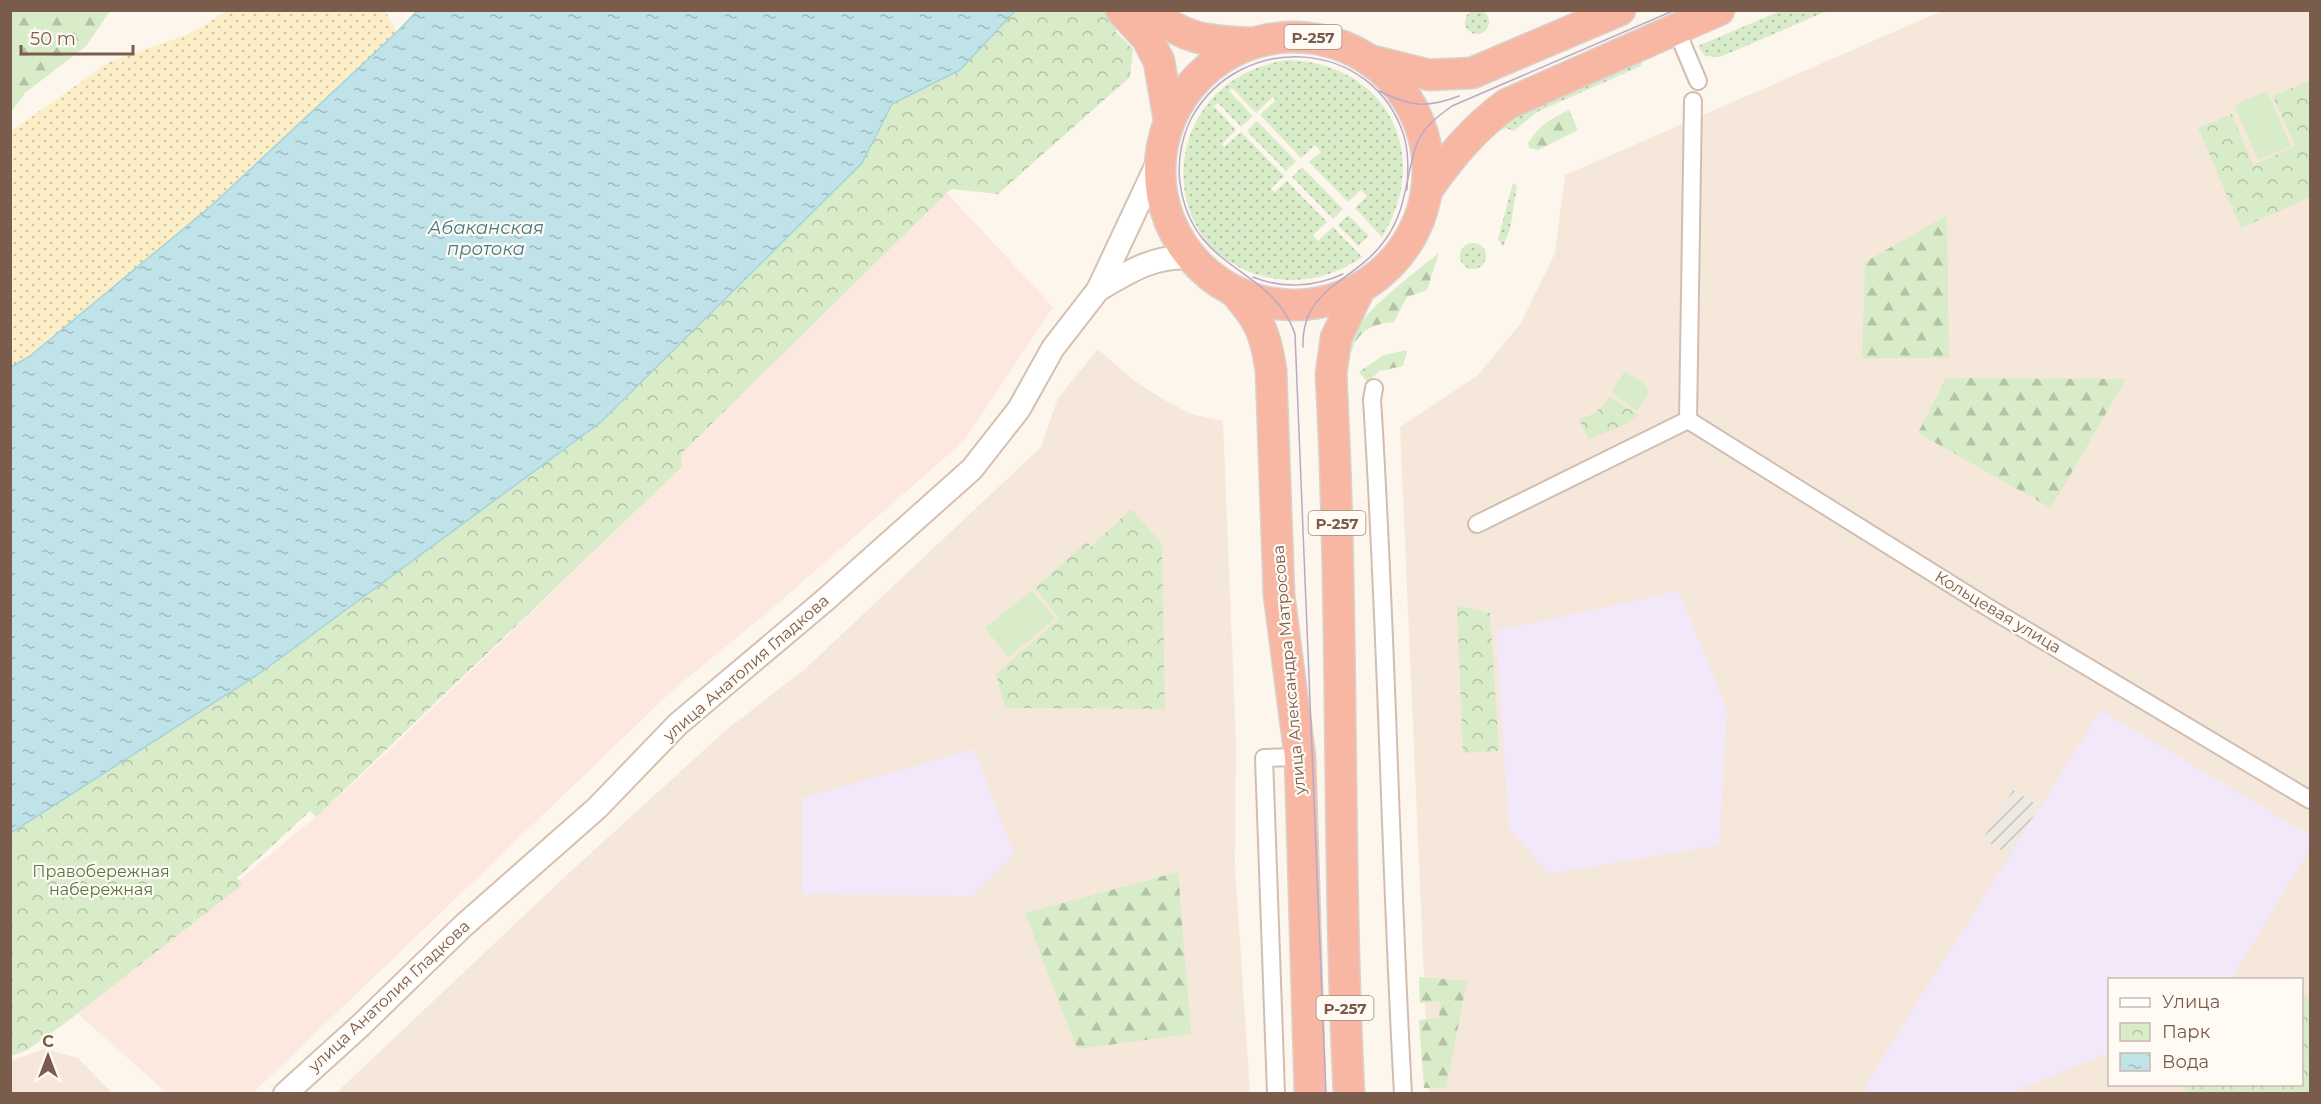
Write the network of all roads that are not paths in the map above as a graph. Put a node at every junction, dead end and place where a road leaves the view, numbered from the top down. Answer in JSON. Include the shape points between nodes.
{"nodes":[{"id":1,"x":1121,"y":10,"type":"edge"},
{"id":2,"x":1620,"y":10,"type":"edge"},
{"id":3,"x":1719,"y":10,"type":"edge"},
{"id":4,"x":1154,"y":23,"type":"edge"},
{"id":5,"x":1676,"y":29,"type":"junction"},
{"id":6,"x":1252,"y":43,"type":"junction"},
{"id":7,"x":1370,"y":60,"type":"junction"},
{"id":8,"x":1698,"y":81,"type":"dead end"},
{"id":9,"x":1693,"y":101,"type":"dead end"},
{"id":10,"x":1169,"y":120,"type":"junction"},
{"id":11,"x":1160,"y":158,"type":"junction"},
{"id":12,"x":1427,"y":190,"type":"junction"},
{"id":13,"x":1192,"y":258,"type":"junction"},
{"id":14,"x":1360,"y":288,"type":"junction"},
{"id":15,"x":1098,"y":290,"type":"junction"},
{"id":16,"x":1236,"y":292,"type":"junction"},
{"id":17,"x":1374,"y":388,"type":"dead end"},
{"id":18,"x":1688,"y":420,"type":"junction"},
{"id":19,"x":1477,"y":524,"type":"dead end"},
{"id":20,"x":1300,"y":757,"type":"junction"},
{"id":21,"x":2310,"y":800,"type":"edge"},
{"id":22,"x":285,"y":1094,"type":"edge"},
{"id":23,"x":1276,"y":1094,"type":"edge"},
{"id":24,"x":1310,"y":1094,"type":"edge"},
{"id":25,"x":1349,"y":1094,"type":"edge"},
{"id":26,"x":1402,"y":1094,"type":"edge"}],
"edges":[{"from":1,"to":4,"type":"highway"},
{"from":2,"to":7,"type":"highway","via":[[1472,73],[1429,75]]},
{"from":3,"to":5,"type":"highway"},
{"from":4,"to":6,"type":"highway","via":[[1180,33]]},
{"from":4,"to":10,"type":"highway"},
{"from":5,"to":8,"type":"street"},
{"from":5,"to":12,"type":"highway","via":[[1507,104],[1480,124]]},
{"from":6,"to":7,"type":"highway","number":"Р-257","via":[[1311,37],[1353,50]]},
{"from":6,"to":10,"type":"highway","number":"Р-257","via":[[1211,64],[1187,90]]},
{"from":7,"to":12,"type":"highway","number":"Р-257","via":[[1398,85],[1418,117],[1428,153]]},
{"from":9,"to":18,"type":"street"},
{"from":10,"to":11,"type":"highway","number":"Р-257"},
{"from":11,"to":13,"type":"highway","number":"Р-257","via":[[1159,179],[1168,219]]},
{"from":11,"to":15,"type":"main road"},
{"from":12,"to":14,"type":"highway","number":"Р-257","via":[[1411,238],[1396,258]]},
{"from":13,"to":15,"type":"main road","via":[[1152,261]]},
{"from":13,"to":16,"type":"highway","number":"Р-257","via":[[1217,282]]},
{"from":14,"to":16,"type":"highway","number":"Р-257","via":[[1320,303],[1299,306],[1256,300]]},
{"from":14,"to":25,"type":"highway","number":"Р-257","via":[[1336,338],[1331,374],[1341,689],[1341,922]]},
{"from":15,"to":22,"type":"main road","name":"улица Анатолия Гладкова","via":[[1053,348],[1019,409],[972,469],[678,724],[597,808],[463,926]]},
{"from":16,"to":20,"type":"highway","name":"улица Александра Матросова","number":"Р-257","via":[[1258,319],[1271,370],[1279,595]]},
{"from":17,"to":26,"type":"street"},
{"from":18,"to":19,"type":"street"},
{"from":18,"to":21,"type":"street","name":"Кольцевая улица","via":[[1989,608]]},
{"from":20,"to":23,"type":"street","via":[[1264,758]]},
{"from":20,"to":24,"type":"highway","name":"улица Александра Матросова","number":"Р-257"}]}
